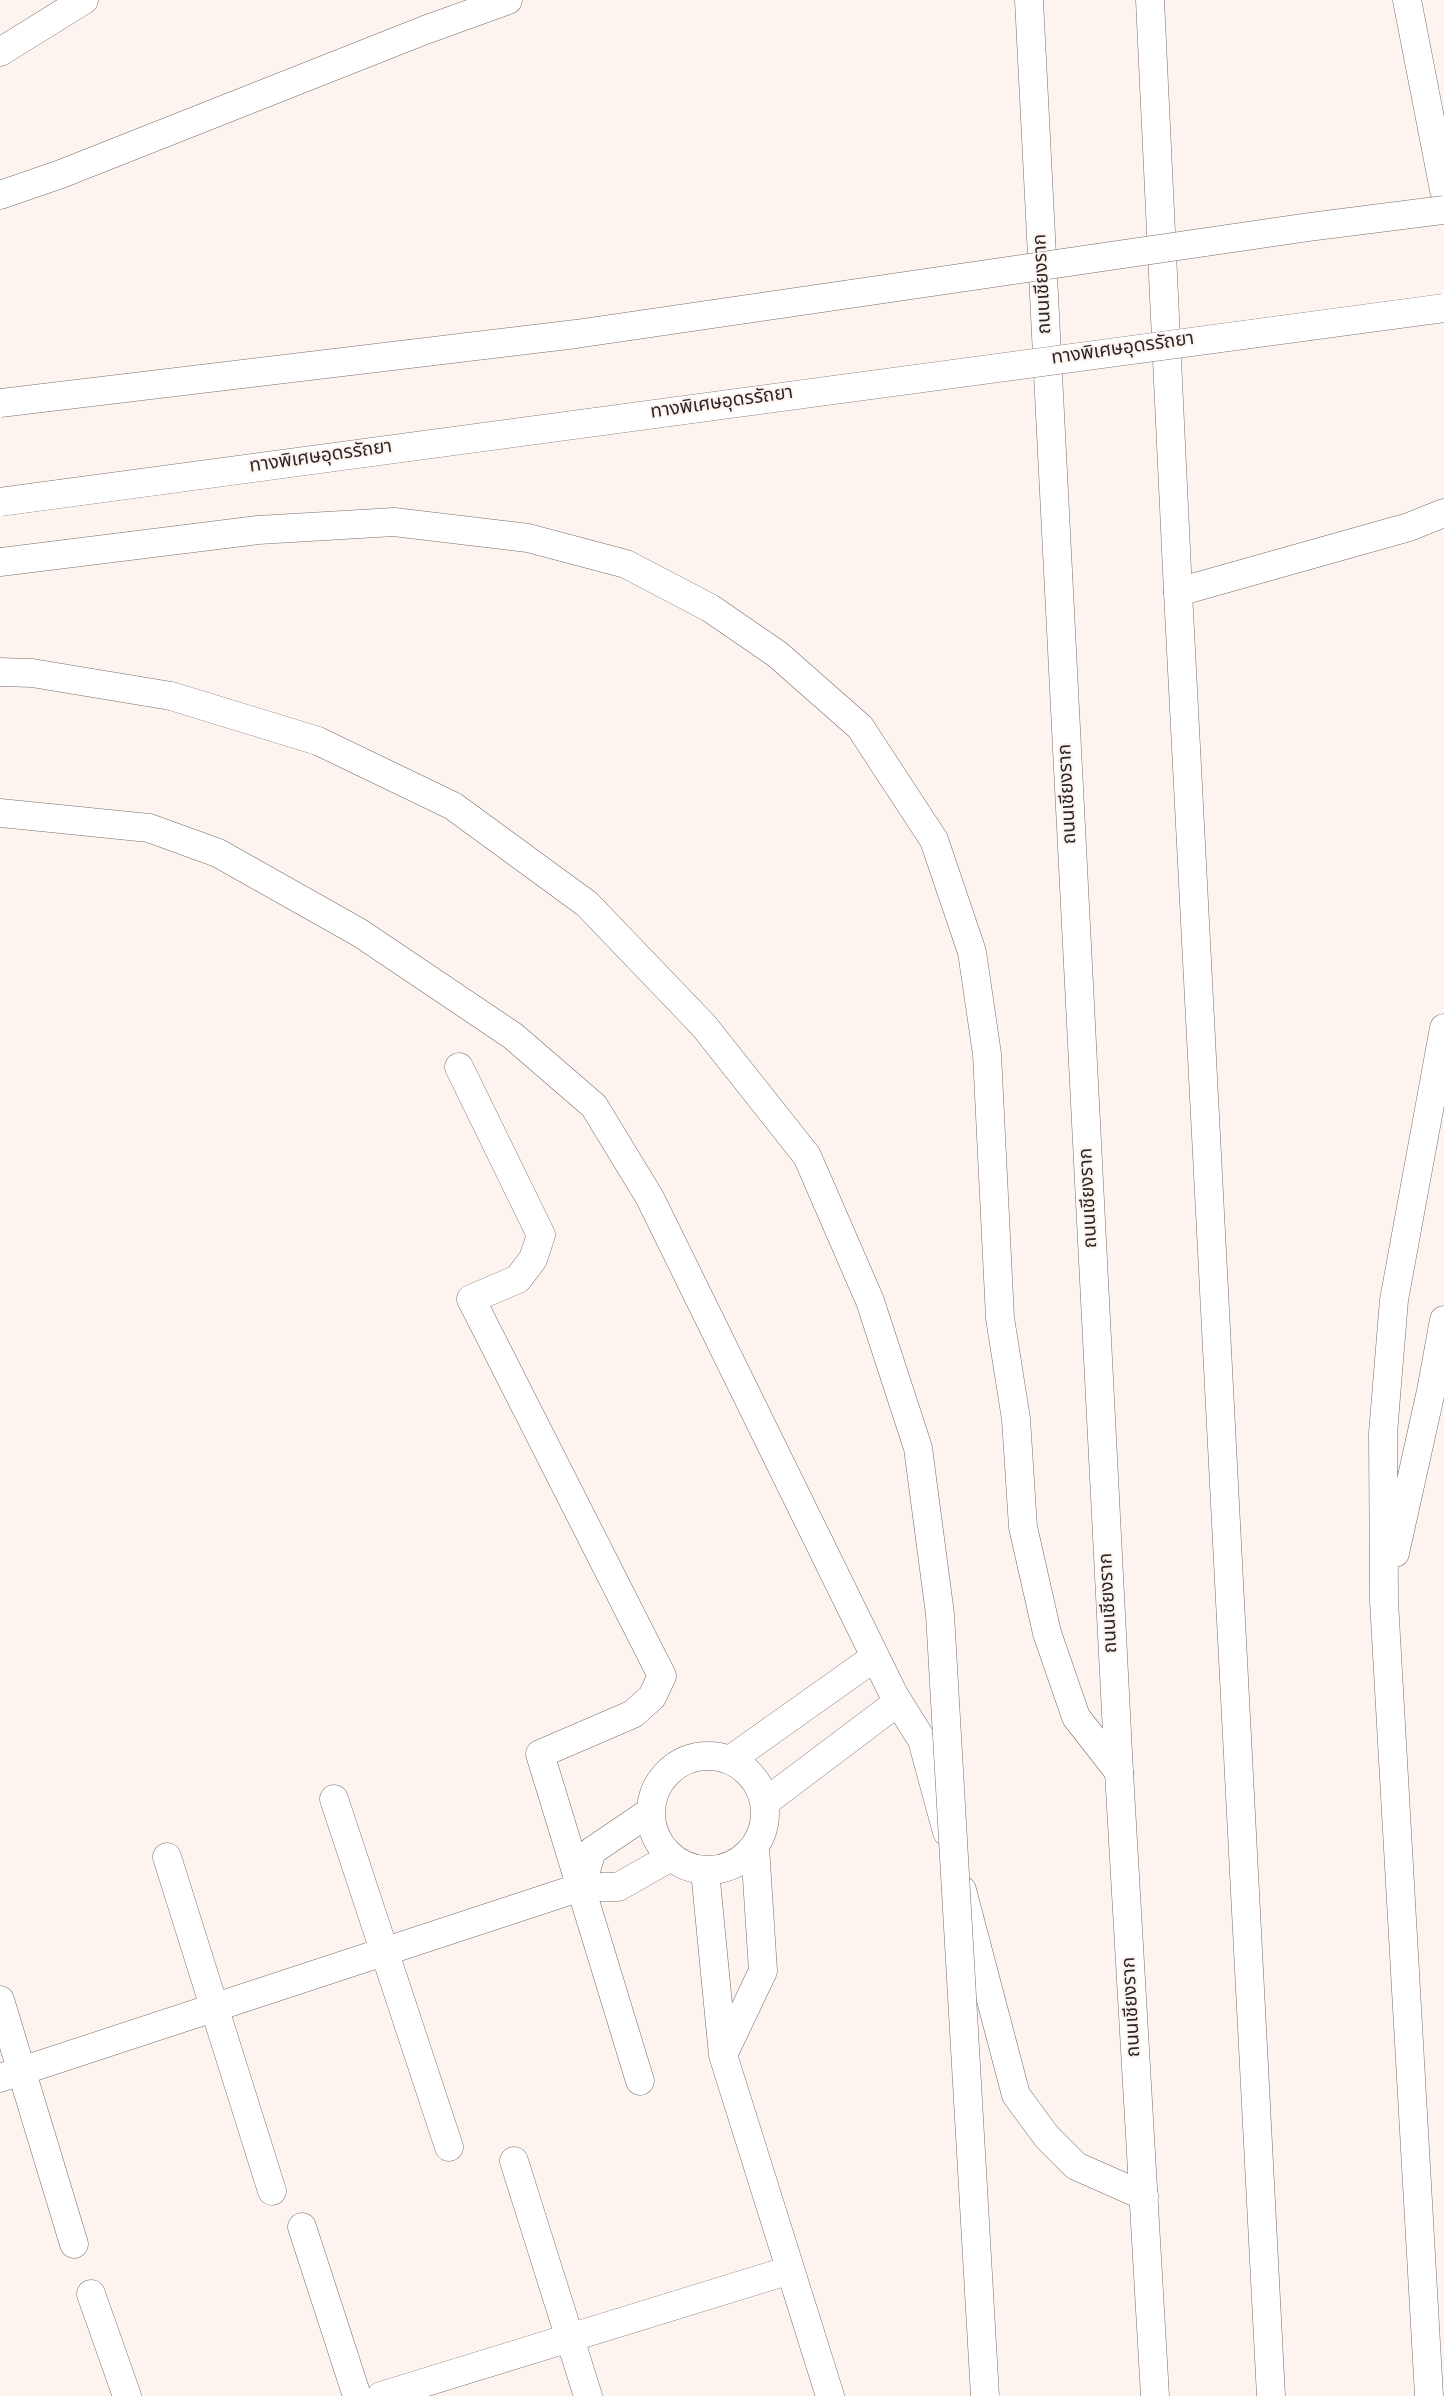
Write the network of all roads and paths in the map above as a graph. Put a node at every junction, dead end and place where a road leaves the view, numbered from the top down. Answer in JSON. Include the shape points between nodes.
{"nodes":[{"id":1,"x":84,"y":0,"type":"edge"},
{"id":2,"x":508,"y":0,"type":"edge"},
{"id":3,"x":1029,"y":0,"type":"edge"},
{"id":4,"x":1150,"y":0,"type":"edge"},
{"id":5,"x":1407,"y":0,"type":"edge"},
{"id":6,"x":0,"y":52,"type":"edge"},
{"id":7,"x":1444,"y":190,"type":"edge"},
{"id":8,"x":0,"y":195,"type":"edge"},
{"id":9,"x":1444,"y":210,"type":"edge"},
{"id":10,"x":1444,"y":308,"type":"edge"},
{"id":11,"x":0,"y":404,"type":"edge"},
{"id":12,"x":0,"y":502,"type":"edge"},
{"id":13,"x":1444,"y":513,"type":"edge"},
{"id":14,"x":0,"y":562,"type":"edge"},
{"id":15,"x":1178,"y":592,"type":"junction"},
{"id":16,"x":0,"y":672,"type":"edge"},
{"id":17,"x":0,"y":813,"type":"edge"},
{"id":18,"x":1444,"y":1028,"type":"edge"},
{"id":19,"x":459,"y":1067,"type":"dead end"},
{"id":20,"x":1444,"y":1320,"type":"edge"},
{"id":21,"x":1384,"y":1601,"type":"junction"},
{"id":22,"x":875,"y":1657,"type":"junction"},
{"id":23,"x":898,"y":1702,"type":"junction"},
{"id":24,"x":730,"y":1760,"type":"junction"},
{"id":25,"x":1119,"y":1772,"type":"junction"},
{"id":26,"x":334,"y":1799,"type":"dead end"},
{"id":27,"x":764,"y":1803,"type":"junction"},
{"id":28,"x":651,"y":1812,"type":"junction"},
{"id":29,"x":755,"y":1847,"type":"junction"},
{"id":30,"x":167,"y":1857,"type":"dead end"},
{"id":31,"x":671,"y":1857,"type":"junction"},
{"id":32,"x":705,"y":1871,"type":"junction"},
{"id":33,"x":581,"y":1888,"type":"junction"},
{"id":34,"x":385,"y":1952,"type":"junction"},
{"id":35,"x":0,"y":2000,"type":"edge"},
{"id":36,"x":214,"y":2008,"type":"junction"},
{"id":37,"x":723,"y":2055,"type":"junction"},
{"id":38,"x":11,"y":2075,"type":"edge"},
{"id":39,"x":640,"y":2082,"type":"dead end"},
{"id":40,"x":450,"y":2147,"type":"dead end"},
{"id":41,"x":514,"y":2161,"type":"dead end"},
{"id":42,"x":272,"y":2191,"type":"dead end"},
{"id":43,"x":1144,"y":2196,"type":"junction"},
{"id":44,"x":302,"y":2227,"type":"dead end"},
{"id":45,"x":74,"y":2244,"type":"dead end"},
{"id":46,"x":790,"y":2270,"type":"junction"},
{"id":47,"x":91,"y":2294,"type":"dead end"},
{"id":48,"x":569,"y":2338,"type":"junction"},
{"id":49,"x":127,"y":2396,"type":"edge"},
{"id":50,"x":357,"y":2396,"type":"edge"},
{"id":51,"x":381,"y":2396,"type":"edge"},
{"id":52,"x":588,"y":2396,"type":"edge"},
{"id":53,"x":830,"y":2396,"type":"edge"},
{"id":54,"x":985,"y":2396,"type":"edge"},
{"id":55,"x":1155,"y":2396,"type":"edge"},
{"id":56,"x":1271,"y":2396,"type":"edge"},
{"id":57,"x":1429,"y":2396,"type":"edge"}],
"edges":[{"from":1,"to":6,"type":"main road"},
{"from":2,"to":8,"type":"main road"},
{"from":3,"to":25,"type":"main road","name":"ถนนเชียงราก"},
{"from":4,"to":15,"type":"main road"},
{"from":5,"to":7,"type":"main road"},
{"from":9,"to":11,"type":"main road","bridge":true,"via":[[576,334]]},
{"from":10,"to":12,"type":"main road","name":"ทางพิเศษอุดรรัถยา","bridge":true},
{"from":13,"to":15,"type":"main road","via":[[1408,527]]},
{"from":14,"to":25,"type":"main road","via":[[258,530],[394,522],[528,538],[626,564],[710,608],[777,654],[860,727],[934,840],[972,952],[987,1054],[1000,1318],[1016,1419],[1023,1528],[1047,1633],[1076,1717]]},
{"from":15,"to":56,"type":"main road"},
{"from":16,"to":54,"type":"main road","bridge":true,"via":[[32,673],[170,696],[318,740],[453,806],[587,904],[704,1026],[806,1156],[870,1301],[918,1448],[940,1614]]},
{"from":17,"to":22,"type":"main road","via":[[149,828],[218,854],[360,933],[513,1036],[594,1106],[650,1198]]},
{"from":18,"to":21,"type":"main road","via":[[1394,1300],[1383,1433]]},
{"from":19,"to":33,"type":"main road","via":[[541,1235],[533,1259],[518,1279],[471,1299],[662,1676],[652,1697],[633,1714],[540,1754]]},
{"from":20,"to":21,"type":"main road"},
{"from":21,"to":57,"type":"main road"},
{"from":22,"to":23,"type":"main road"},
{"from":22,"to":24,"type":"main road"},
{"from":23,"to":27,"type":"main road"},
{"from":23,"to":43,"type":"main road","via":[[922,1740],[1016,2095],[1047,2136],[1076,2166]]},
{"from":24,"to":27,"type":"main road","via":[[752,1776],[762,1792]]},
{"from":24,"to":28,"type":"main road","via":[[701,1756],[683,1761],[668,1772],[657,1787]]},
{"from":25,"to":43,"type":"main road","name":"ถนนเชียงราก"},
{"from":26,"to":34,"type":"main road"},
{"from":27,"to":29,"type":"main road","via":[[763,1830]]},
{"from":28,"to":31,"type":"main road","via":[[658,1842]]},
{"from":28,"to":33,"type":"main road","via":[[592,1851]]},
{"from":29,"to":32,"type":"main road","via":[[741,1860],[724,1868]]},
{"from":29,"to":37,"type":"main road","via":[[763,1971]]},
{"from":30,"to":36,"type":"main road"},
{"from":31,"to":32,"type":"main road"},
{"from":31,"to":33,"type":"main road","via":[[618,1887]]},
{"from":32,"to":37,"type":"main road"},
{"from":33,"to":34,"type":"main road"},
{"from":33,"to":39,"type":"main road"},
{"from":34,"to":36,"type":"main road"},
{"from":34,"to":40,"type":"main road"},
{"from":35,"to":38,"type":"main road"},
{"from":36,"to":38,"type":"main road"},
{"from":36,"to":42,"type":"main road"},
{"from":37,"to":46,"type":"main road"},
{"from":38,"to":45,"type":"main road"},
{"from":41,"to":48,"type":"main road"},
{"from":43,"to":55,"type":"main road","name":"ถนนเชียงราก"},
{"from":44,"to":50,"type":"main road"},
{"from":46,"to":48,"type":"main road"},
{"from":46,"to":53,"type":"main road"},
{"from":47,"to":49,"type":"main road"},
{"from":48,"to":51,"type":"main road"},
{"from":48,"to":52,"type":"main road"}]}
